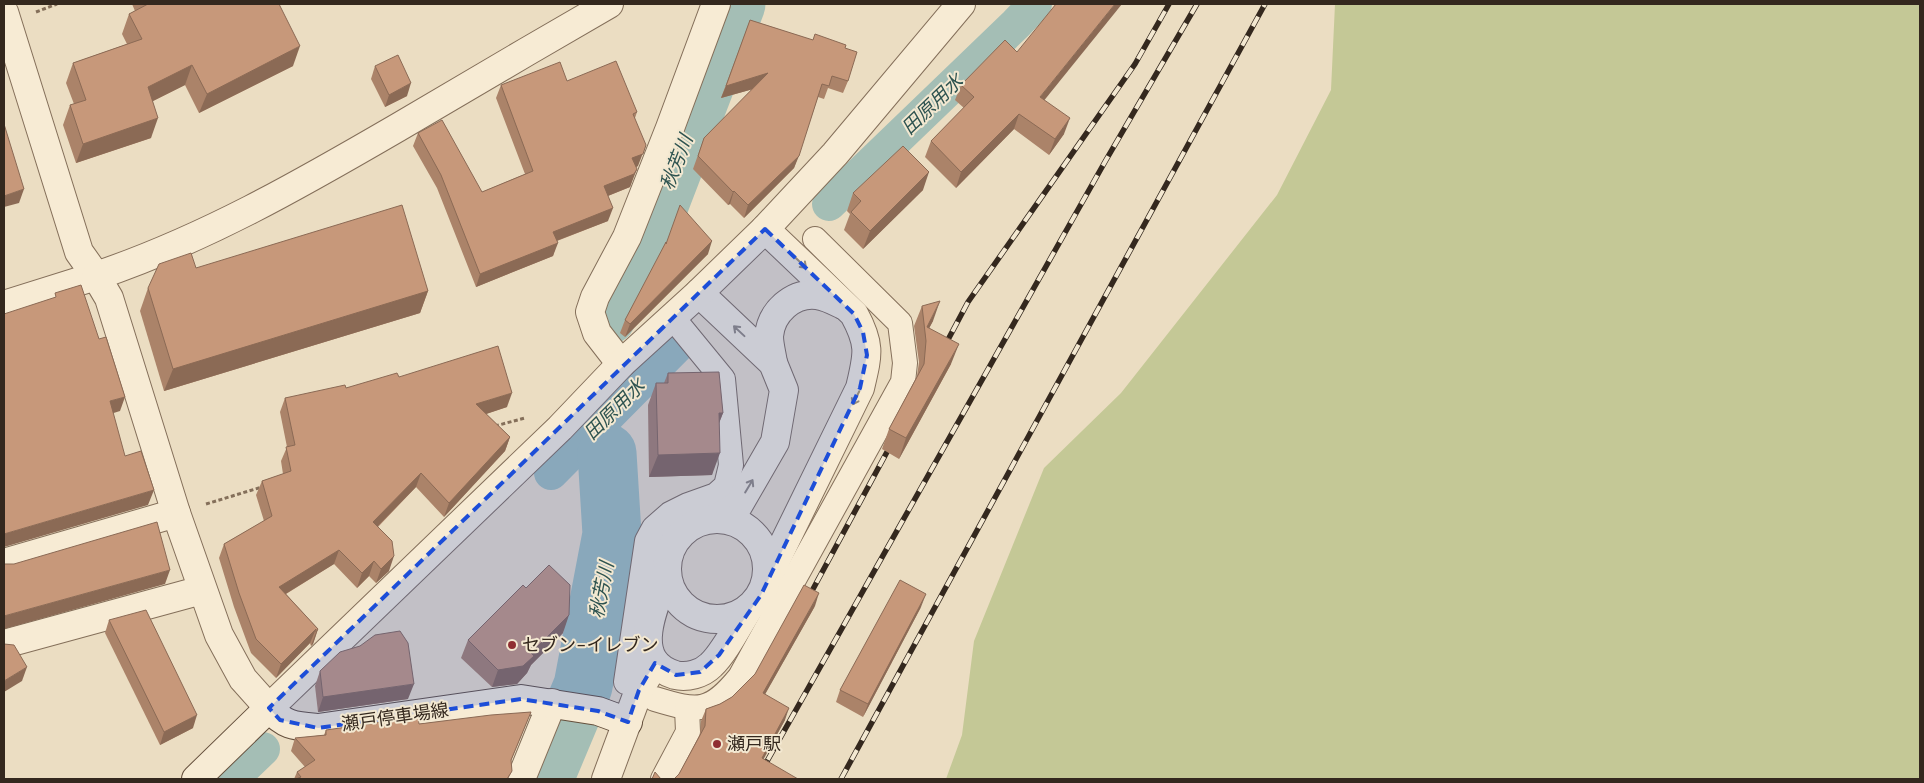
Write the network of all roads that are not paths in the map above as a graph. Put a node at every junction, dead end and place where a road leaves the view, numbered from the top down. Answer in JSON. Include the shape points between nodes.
{"nodes":[{"id":1,"x":609,"y":4,"type":"edge"},
{"id":2,"x":716,"y":4,"type":"edge"},
{"id":3,"x":961,"y":4,"type":"edge"},
{"id":4,"x":4,"y":12,"type":"edge"},
{"id":5,"x":765,"y":229,"type":"junction"},
{"id":6,"x":815,"y":239,"type":"dead end"},
{"id":7,"x":96,"y":276,"type":"junction"},
{"id":8,"x":699,"y":293,"type":"junction"},
{"id":9,"x":4,"y":305,"type":"edge"},
{"id":10,"x":845,"y":306,"type":"junction"},
{"id":11,"x":682,"y":329,"type":"dead end"},
{"id":12,"x":621,"y":364,"type":"junction"},
{"id":13,"x":773,"y":364,"type":"junction"},
{"id":14,"x":176,"y":513,"type":"junction"},
{"id":15,"x":715,"y":519,"type":"junction"},
{"id":16,"x":4,"y":563,"type":"edge"},
{"id":17,"x":667,"y":572,"type":"junction"},
{"id":18,"x":767,"y":578,"type":"junction"},
{"id":19,"x":202,"y":590,"type":"junction"},
{"id":20,"x":749,"y":608,"type":"junction"},
{"id":21,"x":4,"y":644,"type":"edge"},
{"id":22,"x":656,"y":663,"type":"junction"},
{"id":23,"x":626,"y":682,"type":"dead end"},
{"id":24,"x":655,"y":700,"type":"dead end"},
{"id":25,"x":552,"y":703,"type":"junction"},
{"id":26,"x":269,"y":708,"type":"junction"},
{"id":27,"x":687,"y":708,"type":"junction"},
{"id":28,"x":628,"y":722,"type":"junction"},
{"id":29,"x":196,"y":779,"type":"edge"},
{"id":30,"x":521,"y":779,"type":"edge"},
{"id":31,"x":606,"y":779,"type":"edge"},
{"id":32,"x":663,"y":779,"type":"edge"}],
"edges":[{"from":1,"to":7,"type":"street","via":[[223,225]]},
{"from":2,"to":12,"type":"street","via":[[627,237],[590,312],[597,333]]},
{"from":3,"to":5,"type":"street","via":[[835,154]]},
{"from":4,"to":7,"type":"street","name":"瀬戸停車場線","via":[[79,252]]},
{"from":5,"to":8,"type":"street"},
{"from":5,"to":10,"type":"street","one_way":true},
{"from":6,"to":27,"type":"street","via":[[900,323],[905,363],[903,382],[740,677],[725,695],[710,706]]},
{"from":7,"to":9,"type":"street"},
{"from":7,"to":14,"type":"street","name":"瀬戸停車場線","via":[[109,298]]},
{"from":8,"to":12,"type":"street"},
{"from":13,"to":8,"type":"street","one_way":true},
{"from":10,"to":13,"type":"street","via":[[817,295],[802,296],[789,302],[778,312],[772,324],[769,337]]},
{"from":10,"to":18,"type":"street","one_way":true,"via":[[854,314],[863,332],[867,355],[860,388]]},
{"from":11,"to":23,"type":"street","via":[[723,379],[731,465],[726,486],[716,496],[670,514],[654,528],[647,541]]},
{"from":12,"to":26,"type":"street","via":[[560,428]]},
{"from":15,"to":13,"type":"street","one_way":true,"via":[[738,506],[775,442],[784,390]]},
{"from":14,"to":16,"type":"street"},
{"from":14,"to":19,"type":"street","name":"瀬戸停車場線"},
{"from":15,"to":17,"type":"street","via":[[700,522],[675,541]]},
{"from":15,"to":18,"type":"street","via":[[730,520],[755,536],[763,549]]},
{"from":17,"to":20,"type":"street","via":[[670,587],[678,600],[704,618],[728,618]]},
{"from":17,"to":22,"type":"street","via":[[648,629],[649,652]]},
{"from":18,"to":20,"type":"street","via":[[761,595]]},
{"from":19,"to":21,"type":"street"},
{"from":19,"to":26,"type":"street","name":"瀬戸停車場線","via":[[219,635],[239,672]]},
{"from":20,"to":22,"type":"street","via":[[719,655],[700,672],[676,675]]},
{"from":22,"to":28,"type":"street","via":[[639,690]]},
{"from":24,"to":27,"type":"street"},
{"from":25,"to":26,"type":"street","name":"瀬戸停車場線","via":[[521,699],[318,728],[296,726],[280,720]]},
{"from":25,"to":28,"type":"street","name":"瀬戸停車場線","via":[[598,711]]},
{"from":25,"to":30,"type":"street"},
{"from":26,"to":29,"type":"street"},
{"from":27,"to":32,"type":"street","via":[[688,732]]},
{"from":28,"to":31,"type":"street"}]}
